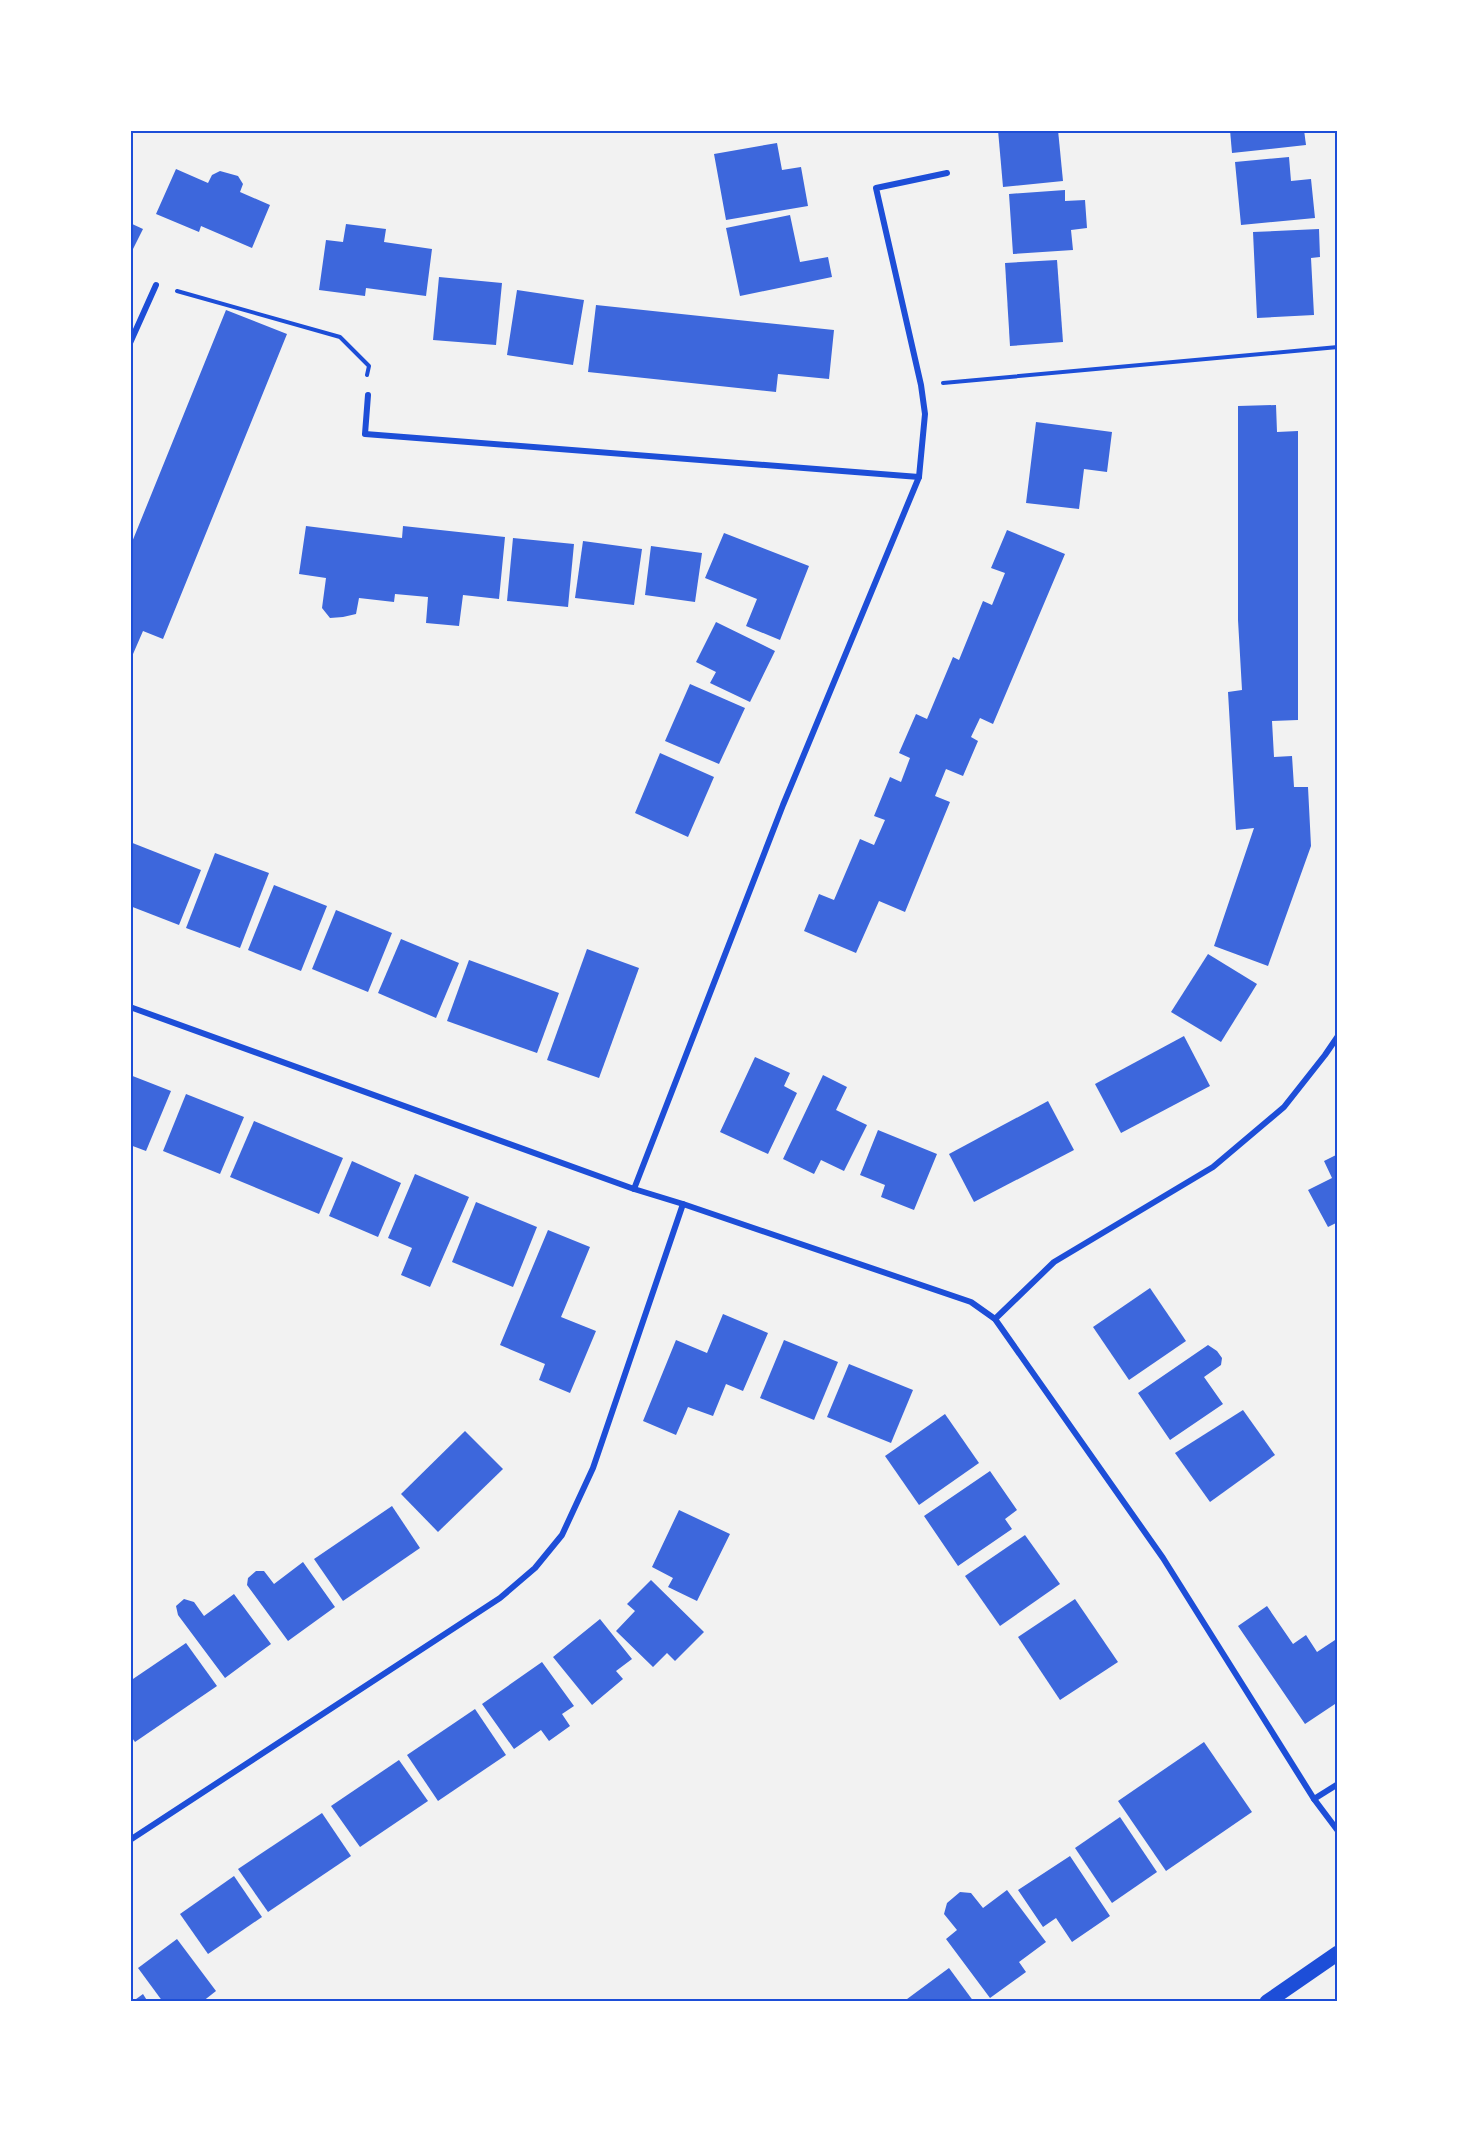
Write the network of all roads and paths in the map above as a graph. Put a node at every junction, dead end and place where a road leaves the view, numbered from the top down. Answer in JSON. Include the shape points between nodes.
{"nodes":[{"id":1,"x":947,"y":173,"type":"dead end"},
{"id":2,"x":156,"y":285,"type":"joint"},
{"id":3,"x":130,"y":343,"type":"edge"},
{"id":4,"x":1338,"y":347,"type":"edge"},
{"id":5,"x":921,"y":385,"type":"junction"},
{"id":6,"x":368,"y":395,"type":"joint"},
{"id":7,"x":919,"y":477,"type":"junction"},
{"id":8,"x":130,"y":1007,"type":"edge"},
{"id":9,"x":1338,"y":1036,"type":"edge"},
{"id":10,"x":634,"y":1190,"type":"junction"},
{"id":11,"x":683,"y":1204,"type":"junction"},
{"id":12,"x":995,"y":1319,"type":"junction"},
{"id":13,"x":1338,"y":1784,"type":"edge"},
{"id":14,"x":1314,"y":1799,"type":"junction"},
{"id":15,"x":1338,"y":1831,"type":"edge"},
{"id":16,"x":130,"y":1840,"type":"edge"},
{"id":17,"x":1338,"y":1953,"type":"edge"},
{"id":18,"x":1267,"y":2001,"type":"edge"}],
"edges":[{"from":1,"to":5,"type":"street","via":[[876,188]]},
{"from":2,"to":3,"type":"street"},
{"from":2,"to":6,"type":"path","via":[[340,337],[369,366]]},
{"from":4,"to":5,"type":"path"},
{"from":5,"to":7,"type":"street","via":[[925,414]]},
{"from":6,"to":7,"type":"street","via":[[365,434]]},
{"from":7,"to":10,"type":"street","via":[[783,805]]},
{"from":8,"to":10,"type":"street"},
{"from":9,"to":12,"type":"street","via":[[1284,1107],[1213,1167],[1054,1262]]},
{"from":10,"to":11,"type":"street"},
{"from":11,"to":12,"type":"street","via":[[971,1302]]},
{"from":11,"to":16,"type":"street","via":[[593,1468],[562,1535],[535,1568],[500,1598]]},
{"from":12,"to":14,"type":"street","via":[[1163,1558]]},
{"from":13,"to":14,"type":"street"},
{"from":14,"to":15,"type":"street"},
{"from":17,"to":18,"type":"main road"}]}
